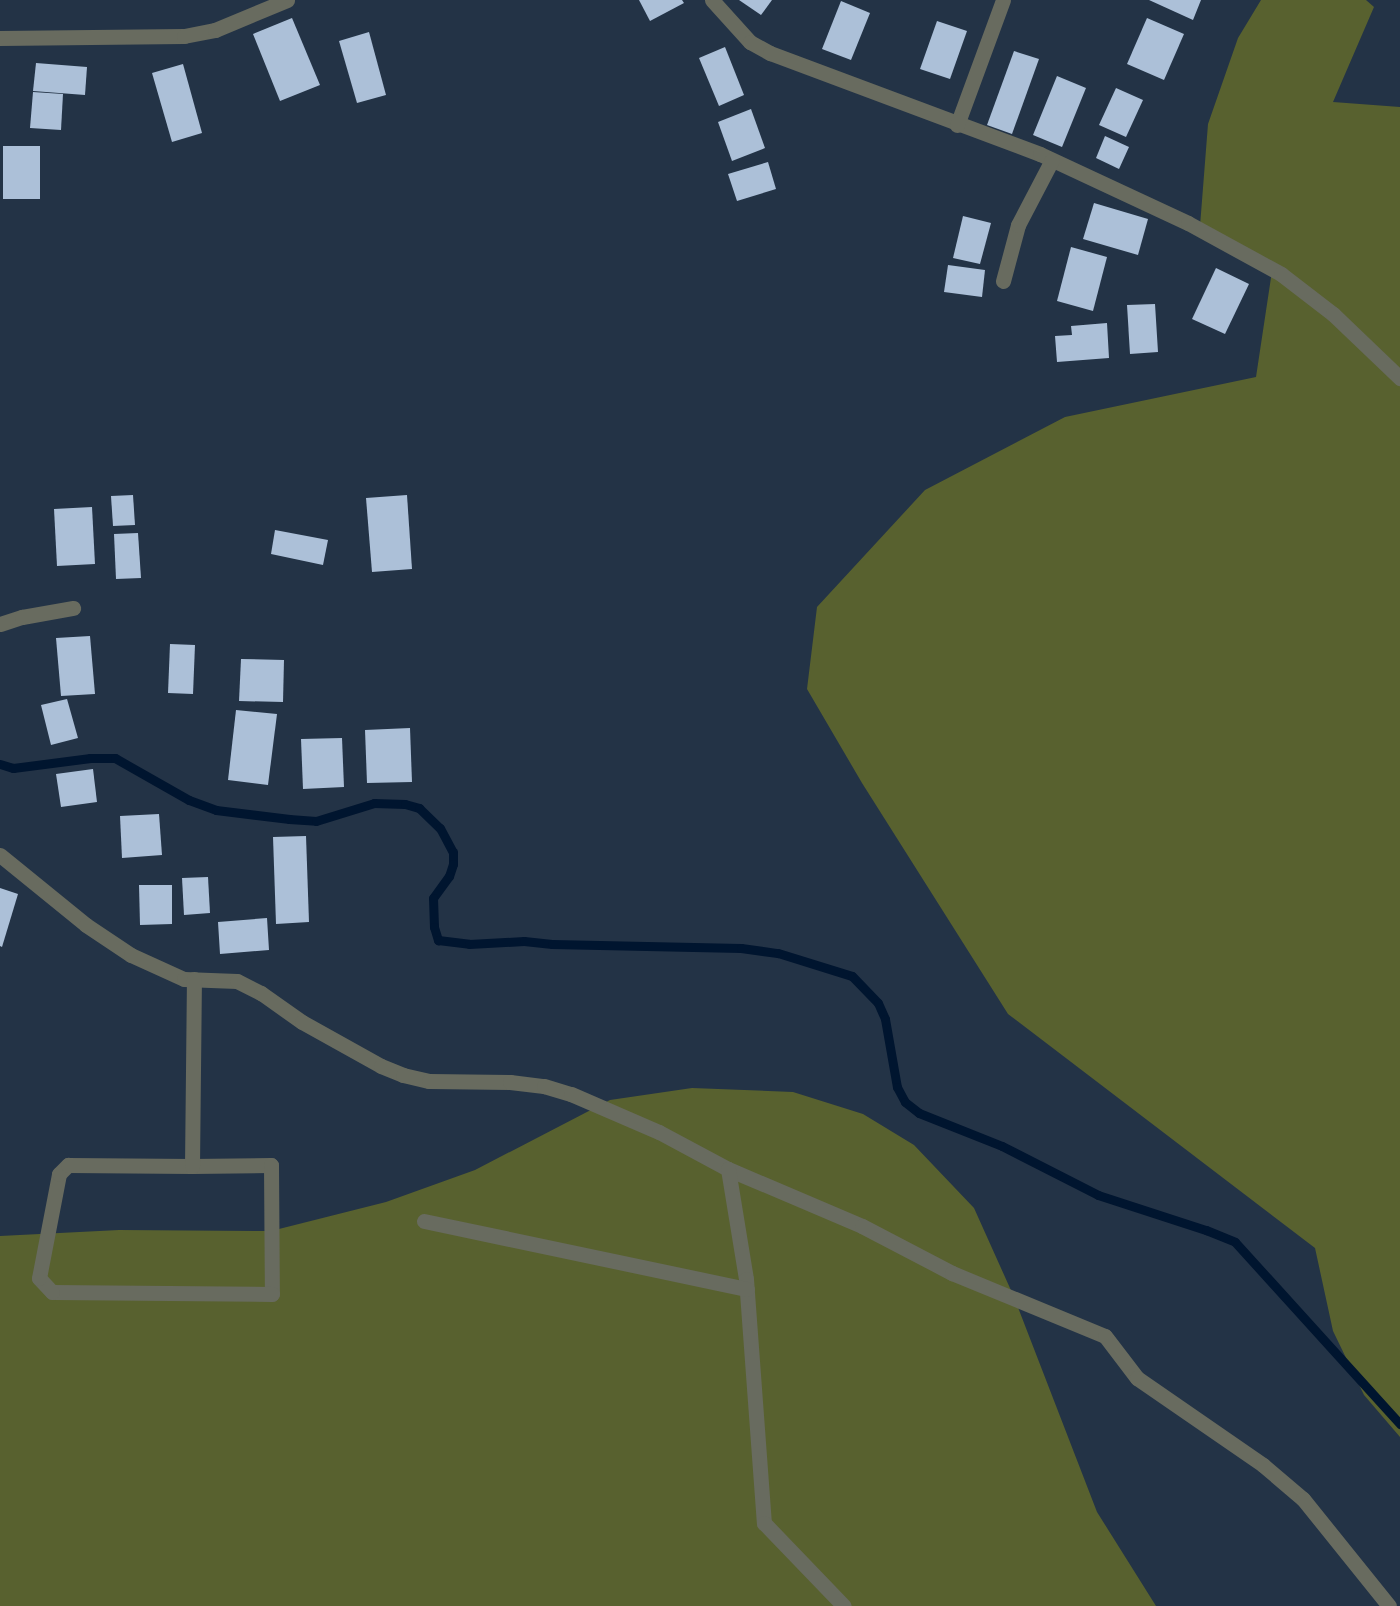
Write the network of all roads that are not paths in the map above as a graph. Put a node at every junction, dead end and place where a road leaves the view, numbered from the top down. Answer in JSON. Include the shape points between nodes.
{"nodes":[{"id":1,"x":287,"y":0,"type":"edge"},
{"id":2,"x":712,"y":0,"type":"edge"},
{"id":3,"x":1002,"y":0,"type":"edge"},
{"id":4,"x":0,"y":38,"type":"edge"},
{"id":5,"x":957,"y":124,"type":"junction"},
{"id":6,"x":1052,"y":160,"type":"junction"},
{"id":7,"x":1003,"y":281,"type":"dead end"},
{"id":8,"x":1400,"y":378,"type":"edge"},
{"id":9,"x":73,"y":608,"type":"dead end"},
{"id":10,"x":0,"y":624,"type":"edge"},
{"id":11,"x":0,"y":855,"type":"edge"},
{"id":12,"x":194,"y":980,"type":"junction"},
{"id":13,"x":192,"y":1166,"type":"junction"},
{"id":14,"x":728,"y":1169,"type":"junction"},
{"id":15,"x":424,"y":1221,"type":"dead end"},
{"id":16,"x":747,"y":1289,"type":"junction"},
{"id":17,"x":844,"y":1606,"type":"edge"},
{"id":18,"x":1389,"y":1606,"type":"edge"}],
"edges":[{"from":1,"to":4,"type":"street","via":[[214,30],[184,36]]},
{"from":2,"to":5,"type":"street","via":[[750,42],[770,53]]},
{"from":3,"to":5,"type":"street"},
{"from":5,"to":6,"type":"street"},
{"from":6,"to":7,"type":"street","via":[[1018,225]]},
{"from":6,"to":8,"type":"street","via":[[1188,223],[1281,274],[1333,314]]},
{"from":9,"to":10,"type":"street"},
{"from":11,"to":12,"type":"street","via":[[86,925],[131,955],[184,980]]},
{"from":12,"to":13,"type":"street"},
{"from":12,"to":14,"type":"street","via":[[237,981],[302,1022],[403,1075],[544,1086],[616,1112]]},
{"from":13,"to":13,"type":"street","via":[[68,1165],[59,1174],[39,1278],[52,1292],[272,1294],[271,1165]]},
{"from":14,"to":16,"type":"street"},
{"from":14,"to":18,"type":"street","via":[[862,1226],[952,1274],[1105,1336],[1137,1378],[1263,1465],[1303,1499]]},
{"from":15,"to":16,"type":"street"},
{"from":16,"to":17,"type":"street","via":[[764,1523]]}]}
